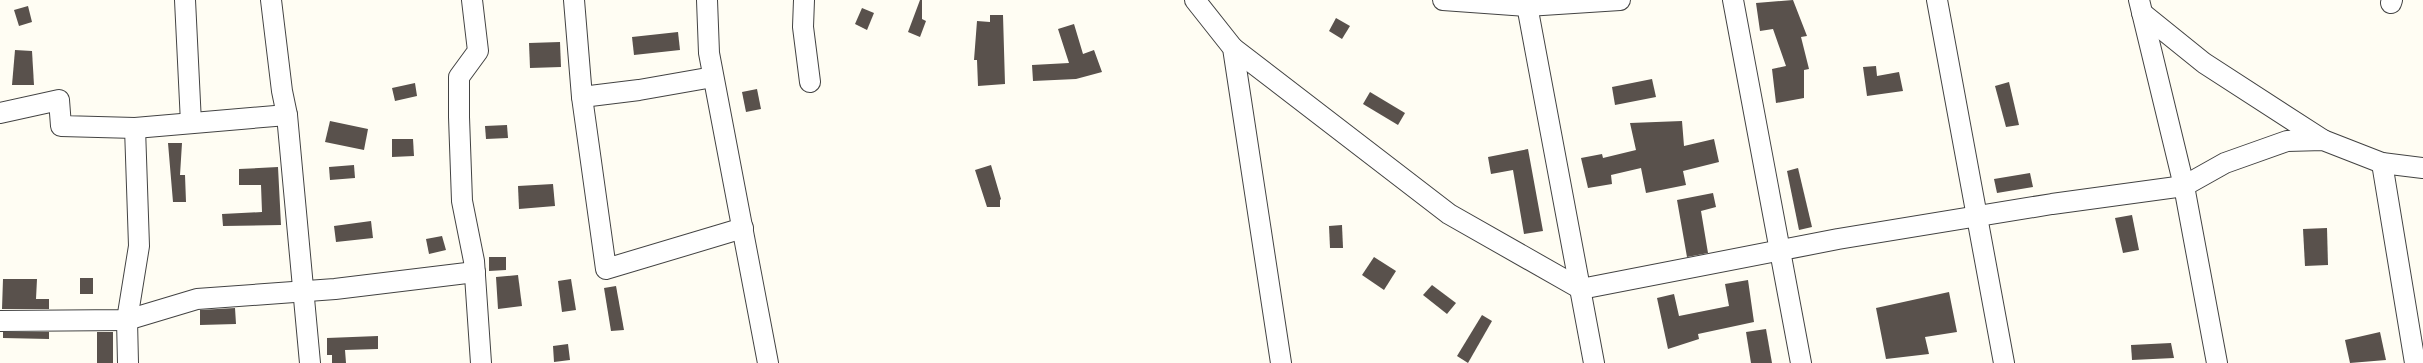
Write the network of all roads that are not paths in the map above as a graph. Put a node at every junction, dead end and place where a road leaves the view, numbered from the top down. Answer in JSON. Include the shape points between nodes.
{"nodes":[{"id":1,"x":185,"y":0,"type":"edge"},
{"id":2,"x":271,"y":0,"type":"edge"},
{"id":3,"x":472,"y":0,"type":"edge"},
{"id":4,"x":574,"y":0,"type":"edge"},
{"id":5,"x":707,"y":0,"type":"edge"},
{"id":6,"x":804,"y":0,"type":"edge"},
{"id":7,"x":1195,"y":0,"type":"edge"},
{"id":8,"x":1443,"y":0,"type":"edge"},
{"id":9,"x":1620,"y":0,"type":"edge"},
{"id":10,"x":1734,"y":0,"type":"edge"},
{"id":11,"x":1937,"y":0,"type":"edge"},
{"id":12,"x":1526,"y":3,"type":"edge"},
{"id":13,"x":2140,"y":6,"type":"edge"},
{"id":14,"x":1233,"y":48,"type":"junction"},
{"id":15,"x":713,"y":77,"type":"junction"},
{"id":16,"x":810,"y":82,"type":"dead end"},
{"id":17,"x":582,"y":96,"type":"junction"},
{"id":18,"x":0,"y":113,"type":"edge"},
{"id":19,"x":287,"y":115,"type":"junction"},
{"id":20,"x":192,"y":123,"type":"junction"},
{"id":21,"x":135,"y":128,"type":"junction"},
{"id":22,"x":2323,"y":140,"type":"junction"},
{"id":23,"x":2382,"y":163,"type":"junction"},
{"id":24,"x":2423,"y":168,"type":"edge"},
{"id":25,"x":2184,"y":186,"type":"junction"},
{"id":26,"x":1976,"y":216,"type":"junction"},
{"id":27,"x":743,"y":228,"type":"junction"},
{"id":28,"x":1782,"y":250,"type":"junction"},
{"id":29,"x":475,"y":272,"type":"junction"},
{"id":30,"x":1581,"y":289,"type":"junction"},
{"id":31,"x":305,"y":291,"type":"junction"},
{"id":32,"x":128,"y":320,"type":"junction"},
{"id":33,"x":0,"y":321,"type":"edge"},
{"id":34,"x":1284,"y":361,"type":"edge"},
{"id":35,"x":128,"y":363,"type":"edge"},
{"id":36,"x":310,"y":363,"type":"edge"},
{"id":37,"x":481,"y":363,"type":"edge"},
{"id":38,"x":768,"y":363,"type":"edge"},
{"id":39,"x":1594,"y":363,"type":"edge"},
{"id":40,"x":1801,"y":363,"type":"edge"},
{"id":41,"x":2004,"y":363,"type":"edge"},
{"id":42,"x":2217,"y":363,"type":"edge"},
{"id":43,"x":2415,"y":363,"type":"edge"}],
"edges":[{"from":1,"to":20,"type":"street"},
{"from":2,"to":19,"type":"street"},
{"from":3,"to":29,"type":"street","via":[[478,51],[459,77],[459,109],[462,201]]},
{"from":4,"to":17,"type":"street"},
{"from":5,"to":15,"type":"street","via":[[709,52]]},
{"from":6,"to":16,"type":"street","via":[[803,27]]},
{"from":7,"to":14,"type":"street"},
{"from":8,"to":12,"type":"street"},
{"from":9,"to":12,"type":"street"},
{"from":10,"to":28,"type":"street"},
{"from":11,"to":26,"type":"street"},
{"from":12,"to":30,"type":"street"},
{"from":13,"to":22,"type":"street","via":[[2204,63]]},
{"from":13,"to":25,"type":"street"},
{"from":14,"to":30,"type":"street","via":[[1448,214]]},
{"from":14,"to":34,"type":"street"},
{"from":15,"to":17,"type":"street","via":[[639,90]]},
{"from":15,"to":27,"type":"street"},
{"from":17,"to":27,"type":"street","via":[[606,269]]},
{"from":18,"to":21,"type":"street","via":[[59,100],[61,126]]},
{"from":19,"to":20,"type":"street"},
{"from":19,"to":31,"type":"street"},
{"from":20,"to":21,"type":"street"},
{"from":21,"to":32,"type":"street","via":[[138,246]]},
{"from":22,"to":23,"type":"street"},
{"from":22,"to":25,"type":"street","via":[[2286,141],[2226,164]]},
{"from":23,"to":24,"type":"street"},
{"from":23,"to":43,"type":"street"},
{"from":25,"to":26,"type":"street"},
{"from":25,"to":42,"type":"street"},
{"from":26,"to":28,"type":"street"},
{"from":26,"to":41,"type":"street"},
{"from":27,"to":38,"type":"street"},
{"from":28,"to":30,"type":"street"},
{"from":28,"to":40,"type":"street"},
{"from":29,"to":31,"type":"street"},
{"from":29,"to":37,"type":"street"},
{"from":30,"to":39,"type":"street"},
{"from":31,"to":32,"type":"street","via":[[197,299]]},
{"from":31,"to":36,"type":"street"},
{"from":32,"to":33,"type":"street"},
{"from":32,"to":35,"type":"street"}]}
